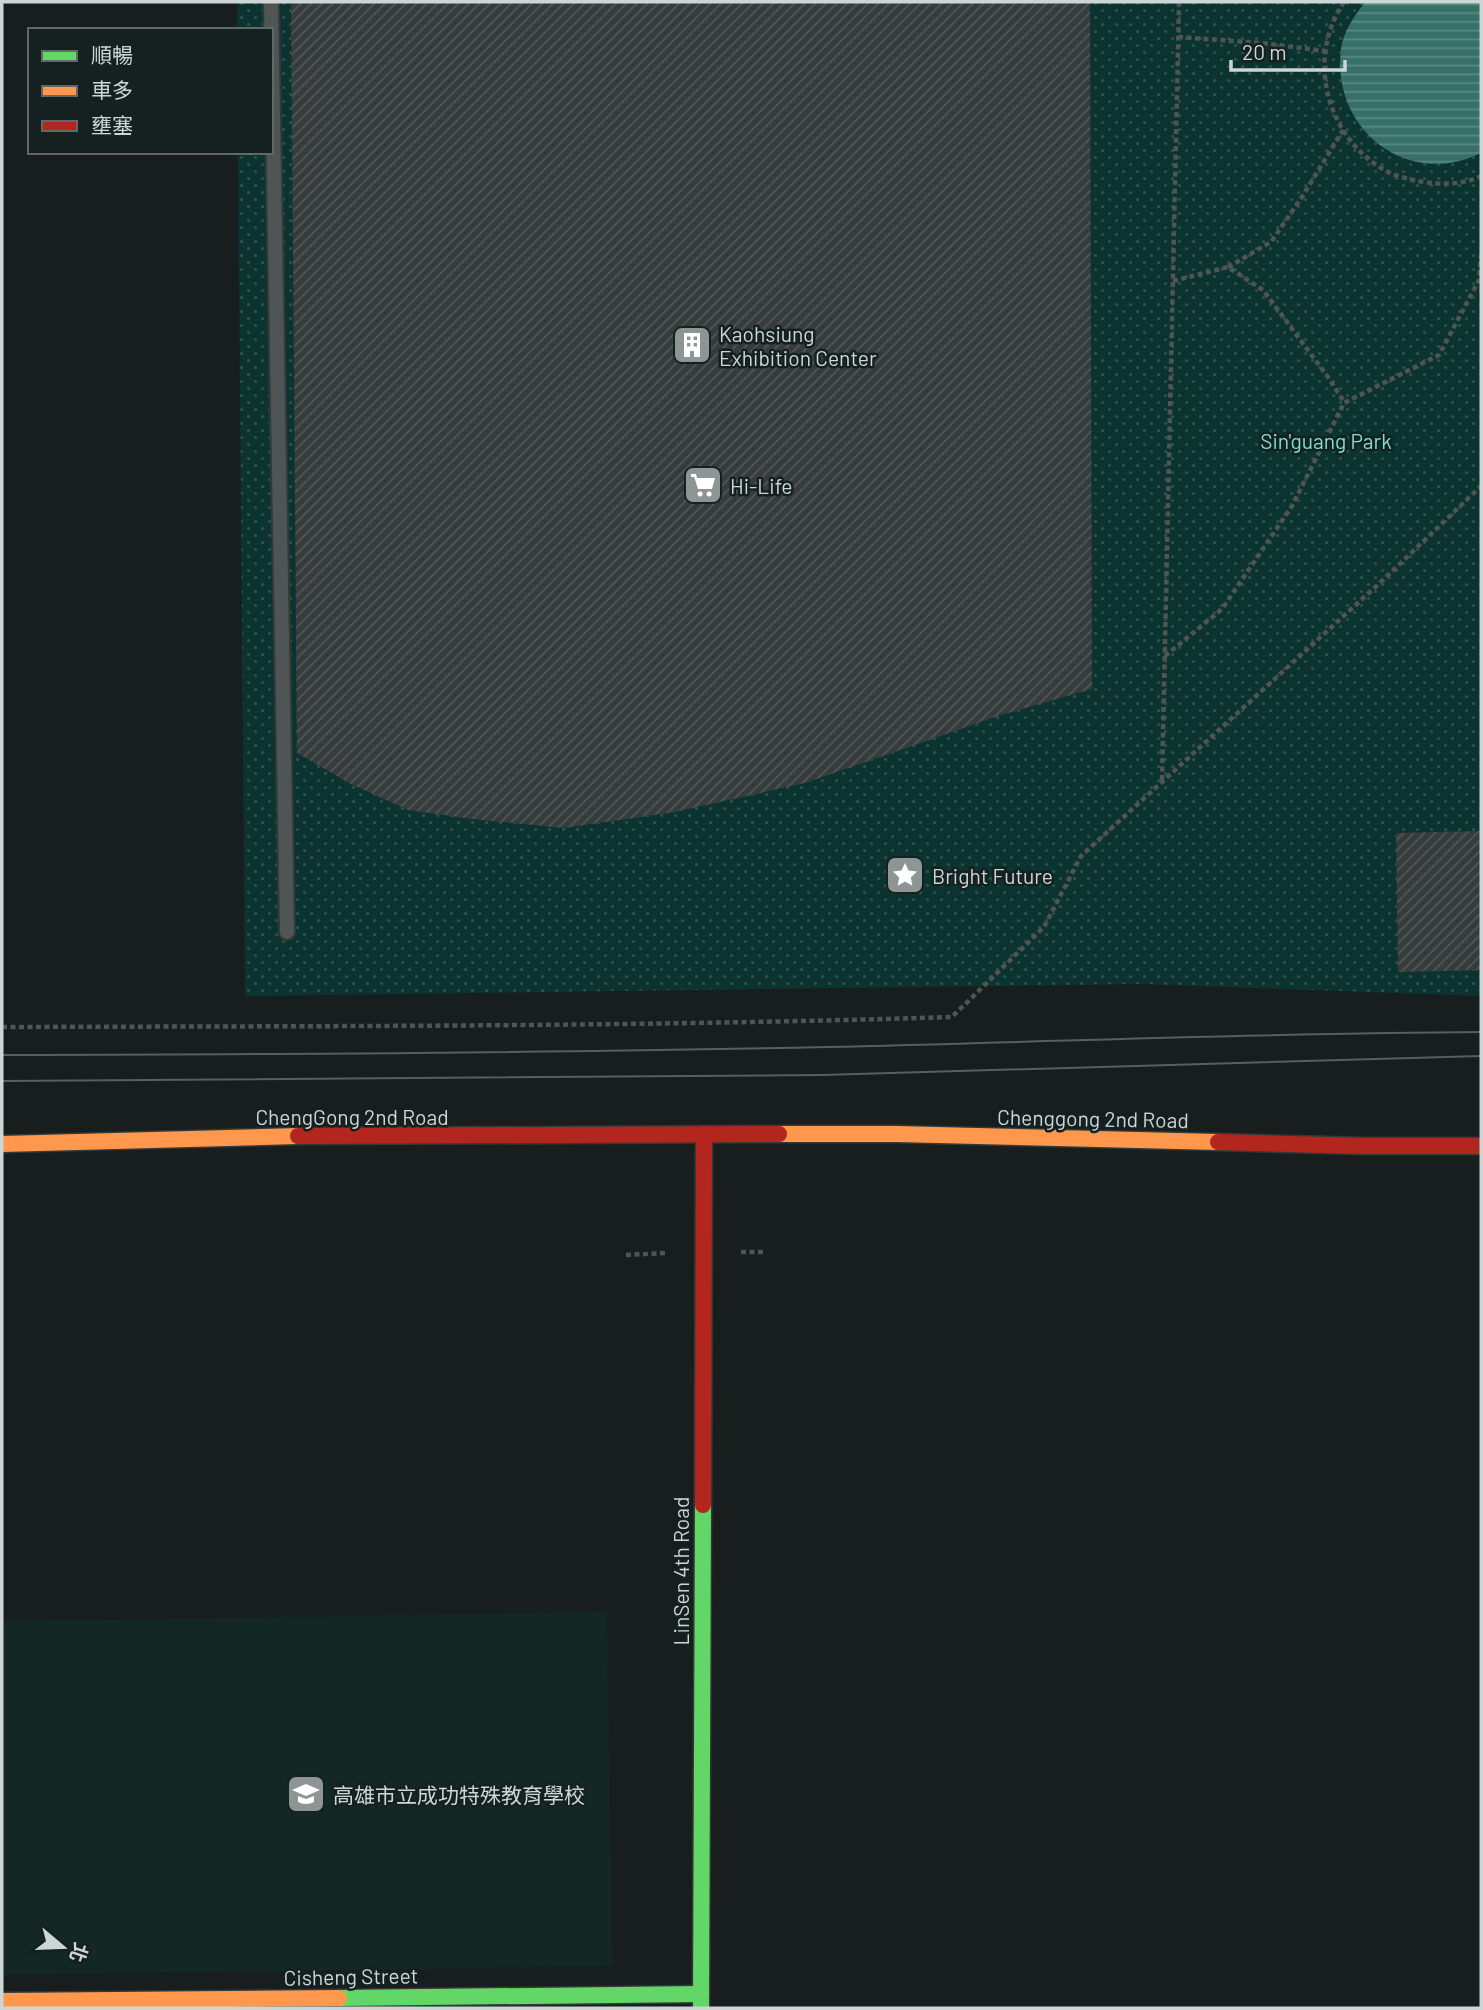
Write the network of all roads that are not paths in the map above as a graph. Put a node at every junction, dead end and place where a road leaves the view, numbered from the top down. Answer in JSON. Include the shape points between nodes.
{"nodes":[{"id":1,"x":271,"y":2,"type":"edge"},
{"id":2,"x":271,"y":28,"type":"edge"},
{"id":3,"x":273,"y":118,"type":"edge"},
{"id":4,"x":287,"y":932,"type":"dead end"},
{"id":5,"x":704,"y":1134,"type":"junction"},
{"id":6,"x":2,"y":1144,"type":"edge"},
{"id":7,"x":1481,"y":1146,"type":"edge"},
{"id":8,"x":2,"y":2001,"type":"edge"},
{"id":9,"x":701,"y":2001,"type":"edge"}],
"edges":[{"from":1,"to":2,"type":"lane"},
{"from":3,"to":4,"type":"lane"},
{"from":5,"to":6,"type":"street","name":"ChengGong 2nd Road","via":[[292,1136]]},
{"from":5,"to":7,"type":"street","name":"Chenggong 2nd Road"},
{"from":5,"to":9,"type":"street","name":"LinSen 4th Road"},
{"from":8,"to":9,"type":"street","name":"Cisheng Street"}]}
